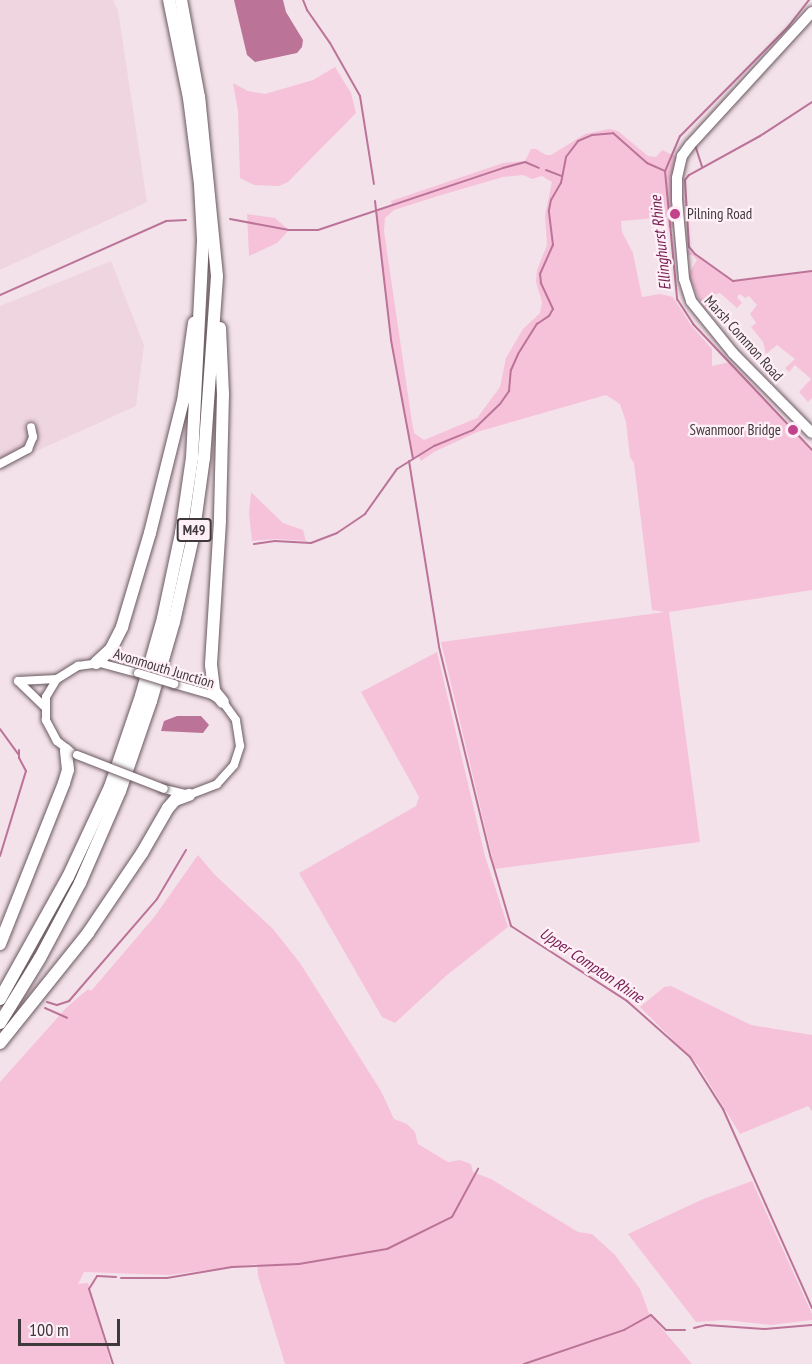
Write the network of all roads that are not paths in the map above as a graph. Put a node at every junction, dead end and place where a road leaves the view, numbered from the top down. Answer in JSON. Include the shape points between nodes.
{"nodes":[{"id":1,"x":169,"y":0,"type":"edge"},
{"id":2,"x":181,"y":0,"type":"edge"},
{"id":3,"x":812,"y":12,"type":"edge"},
{"id":4,"x":203,"y":240,"type":"junction"},
{"id":5,"x":217,"y":276,"type":"junction"},
{"id":6,"x":31,"y":427,"type":"dead end"},
{"id":7,"x":812,"y":433,"type":"edge"},
{"id":8,"x":0,"y":464,"type":"edge"},
{"id":9,"x":96,"y":663,"type":"junction"},
{"id":10,"x":57,"y":679,"type":"junction"},
{"id":11,"x":223,"y":702,"type":"junction"},
{"id":12,"x":44,"y":706,"type":"junction"},
{"id":13,"x":71,"y":752,"type":"junction"},
{"id":14,"x":189,"y":795,"type":"junction"},
{"id":15,"x":0,"y":944,"type":"edge"},
{"id":16,"x":0,"y":999,"type":"edge"},
{"id":17,"x":0,"y":1023,"type":"edge"},
{"id":18,"x":0,"y":1043,"type":"edge"}],
"edges":[{"from":1,"to":4,"type":"highway","number":"M49","via":[[189,98]]},
{"from":2,"to":5,"type":"highway","number":"M49","via":[[199,97]]},
{"from":3,"to":7,"type":"main road","name":"Marsh Common Road","via":[[694,141],[682,156],[677,178],[684,279],[692,301],[733,353]]},
{"from":4,"to":9,"type":"highway","number":"M49","via":[[183,401],[165,481],[122,627],[111,649]]},
{"from":4,"to":16,"type":"highway","number":"M49","via":[[192,458],[163,618],[110,787],[68,877]]},
{"from":5,"to":11,"type":"highway","number":"M49","via":[[223,393],[211,665],[214,691]]},
{"from":5,"to":17,"type":"highway","number":"M49","via":[[202,481],[193,537],[161,667],[120,791],[80,883]]},
{"from":6,"to":8,"type":"street","via":[[33,437],[28,449]]},
{"from":9,"to":10,"type":"street","name":"Avonmouth Junction","via":[[78,666]]},
{"from":9,"to":11,"type":"street","name":"Avonmouth Junction","bridge":true,"via":[[212,695]]},
{"from":10,"to":12,"type":"street"},
{"from":10,"to":12,"type":"street","via":[[18,681]]},
{"from":11,"to":14,"type":"street","name":"Avonmouth Junction","via":[[236,720],[240,734],[234,765],[217,784]]},
{"from":12,"to":13,"type":"street","via":[[50,731]]},
{"from":13,"to":14,"type":"street","bridge":true},
{"from":13,"to":15,"type":"highway","via":[[64,783]]},
{"from":14,"to":18,"type":"highway","via":[[175,800],[168,808],[88,933]]}]}
